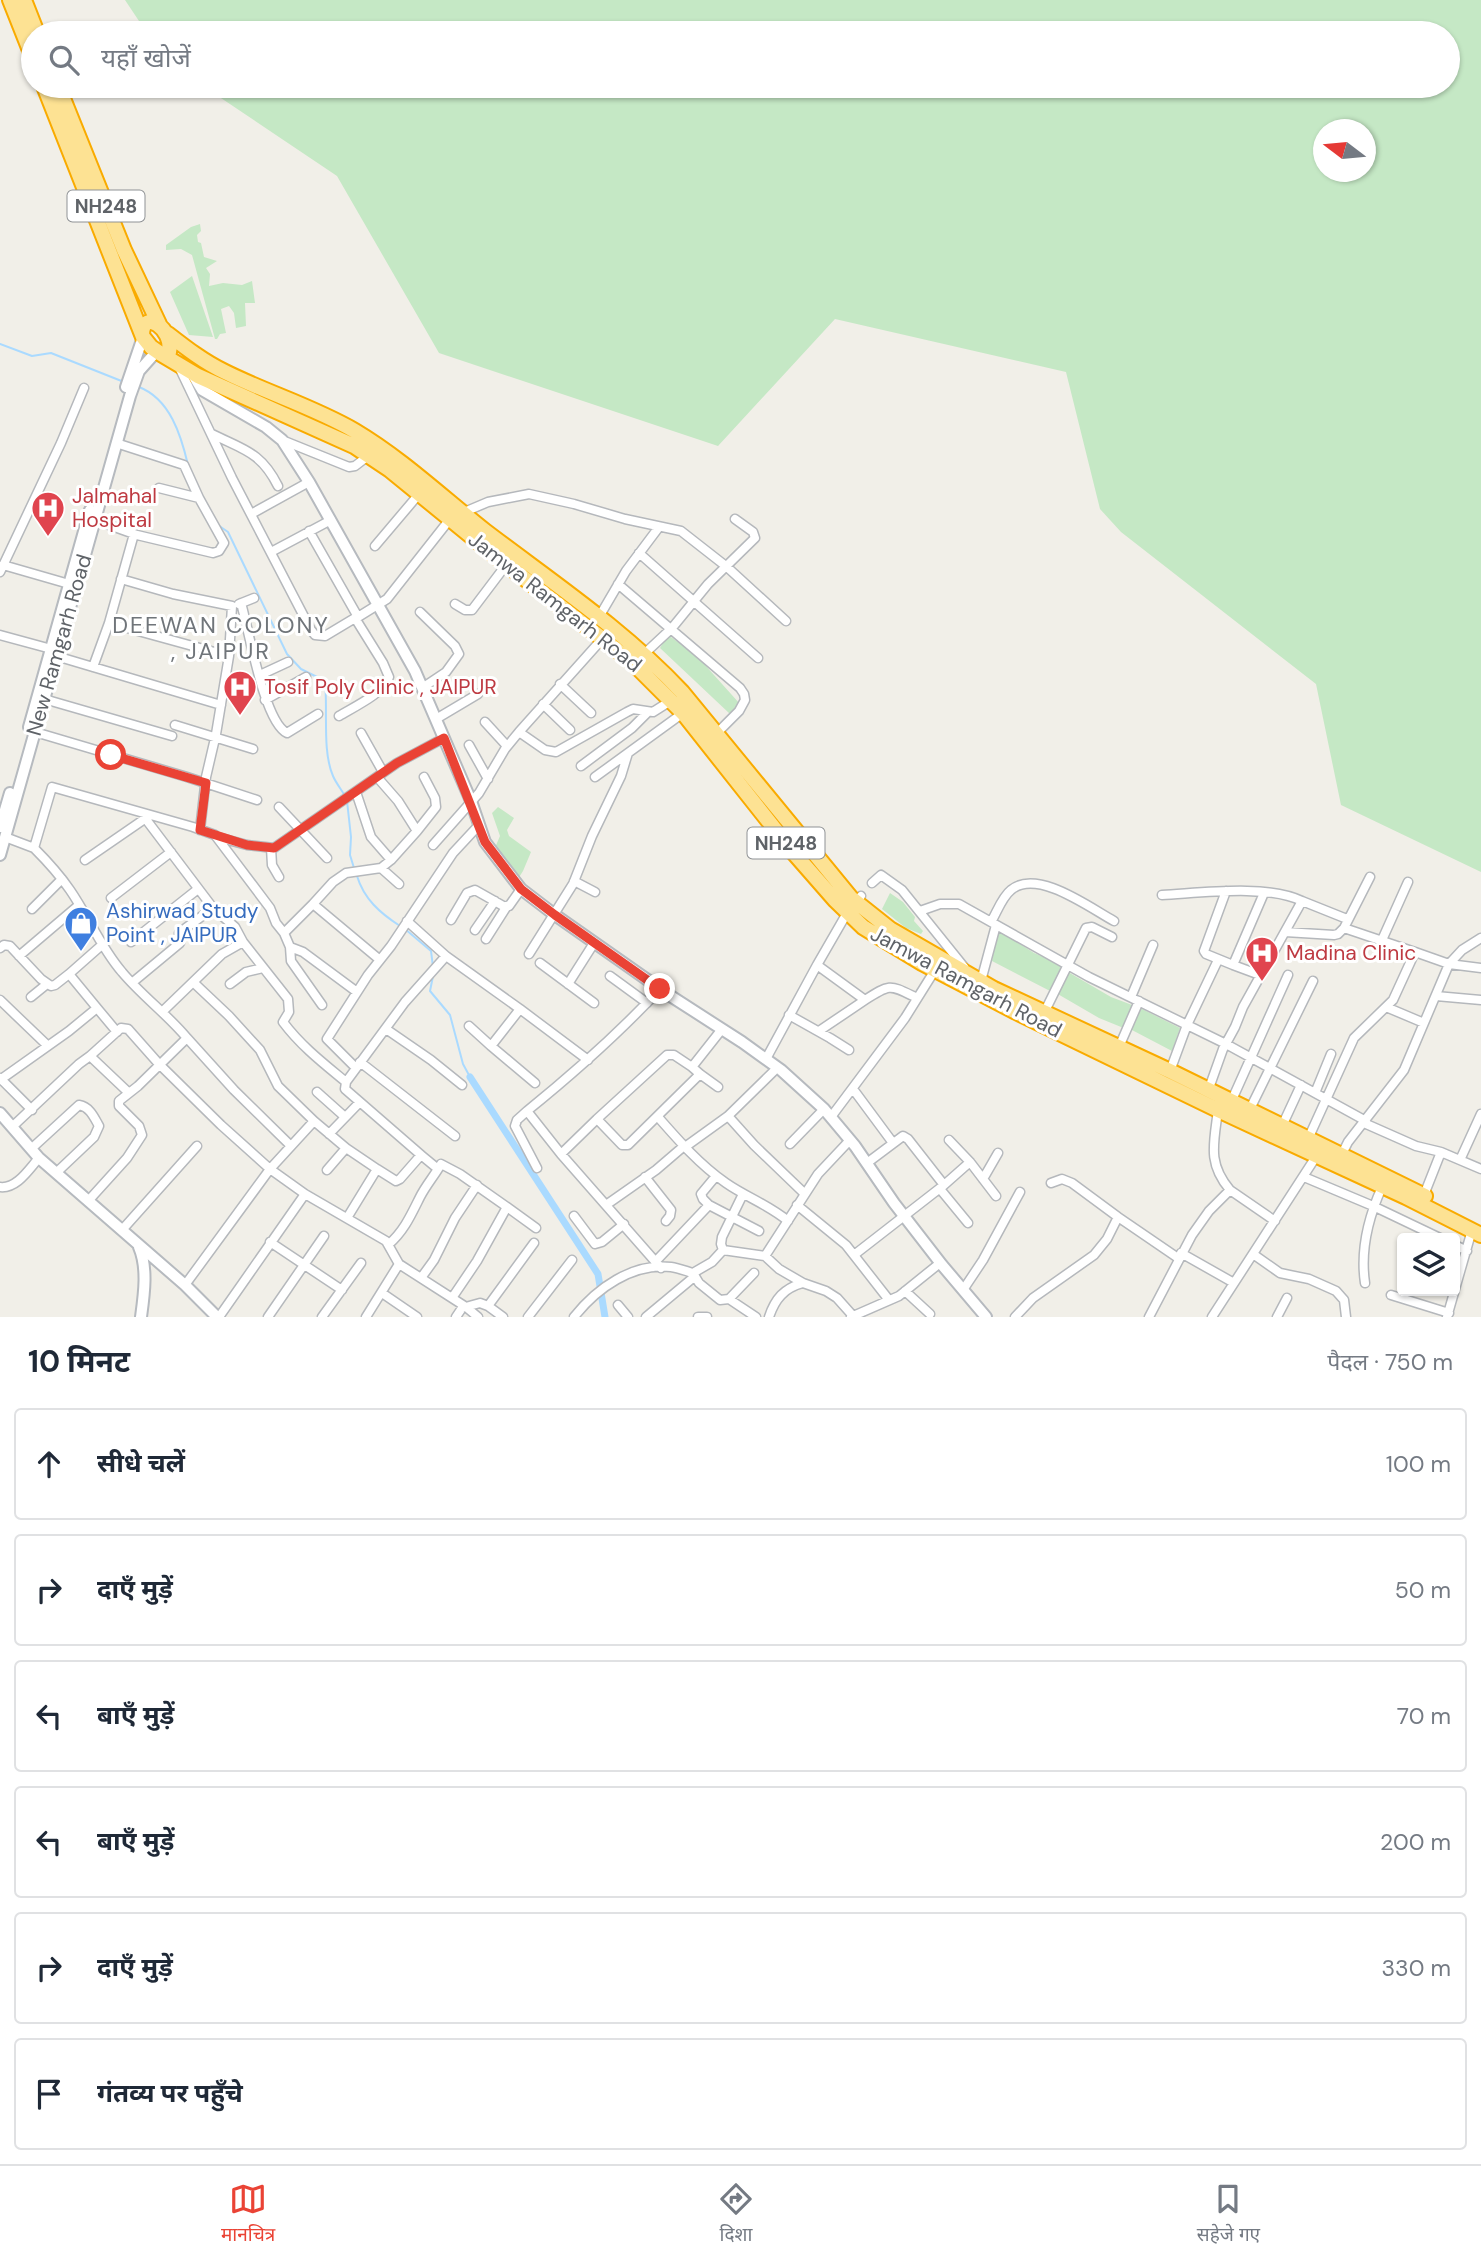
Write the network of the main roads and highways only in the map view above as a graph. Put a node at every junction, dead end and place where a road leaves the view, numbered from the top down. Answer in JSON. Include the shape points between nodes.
{"nodes":[{"id":1,"x":10,"y":0,"type":"edge"},
{"id":2,"x":23,"y":0,"type":"edge"},
{"id":3,"x":32,"y":21,"type":"edge"},
{"id":4,"x":21,"y":28,"type":"edge"},
{"id":5,"x":49,"y":98,"type":"edge"},
{"id":6,"x":63,"y":98,"type":"edge"},
{"id":7,"x":163,"y":329,"type":"junction"},
{"id":8,"x":142,"y":335,"type":"junction"},
{"id":9,"x":159,"y":353,"type":"junction"},
{"id":10,"x":456,"y":516,"type":"junction"},
{"id":11,"x":607,"y":633,"type":"junction"},
{"id":12,"x":855,"y":904,"type":"junction"},
{"id":13,"x":1224,"y":1106,"type":"junction"},
{"id":14,"x":1320,"y":1151,"type":"junction"},
{"id":15,"x":1478,"y":1230,"type":"edge"}],
"edges":[{"from":1,"to":4,"type":"highway"},
{"from":2,"to":3,"type":"highway"},
{"from":5,"to":8,"type":"highway","number":"NH248"},
{"from":6,"to":7,"type":"highway","name":"Jamwa Ramgarh Road","number":"NH248","via":[[124,250]]},
{"from":7,"to":8,"type":"highway","via":[[149,321]]},
{"from":7,"to":9,"type":"highway","via":[[169,352]]},
{"from":7,"to":10,"type":"highway","name":"Jamwa Ramgarh Road","number":"NH248","via":[[222,371],[353,430],[404,464]]},
{"from":8,"to":9,"type":"highway","number":"NH248"},
{"from":9,"to":10,"type":"highway","name":"Jamwa Ramgarh Road","number":"NH248","via":[[343,440]]},
{"from":10,"to":11,"type":"highway","name":"Jamwa Ramgarh Road","number":"NH248","via":[[506,565]]},
{"from":10,"to":11,"type":"highway","name":"Jamwa Ramgarh Road","number":"NH248","via":[[599,617]]},
{"from":11,"to":12,"type":"highway","name":"Jamwa Ramgarh Road","number":"NH248","via":[[672,700],[793,852]]},
{"from":11,"to":12,"type":"highway","name":"Jamwa Ramgarh Road","number":"NH248","via":[[667,676]]},
{"from":12,"to":13,"type":"highway","name":"Jamwa Ramgarh Road","number":"NH248","via":[[976,979],[1170,1071],[1208,1091]]},
{"from":12,"to":13,"type":"highway","name":"Jamwa Ramgarh Road","number":"NH248","via":[[876,936],[935,970],[1016,1012]]},
{"from":13,"to":14,"type":"highway","name":"Jamwa Ramgarh Road","number":"NH248"},
{"from":13,"to":14,"type":"highway","name":"Jamwa Ramgarh Road","number":"NH248","via":[[1282,1126]]},
{"from":14,"to":15,"type":"highway","name":"Jamwa Ramgarh Road","number":"NH248","via":[[1382,1187]]},
{"from":14,"to":15,"type":"highway","name":"Jamwa Ramgarh Road","number":"NH248","via":[[1341,1156],[1424,1195]]}]}
